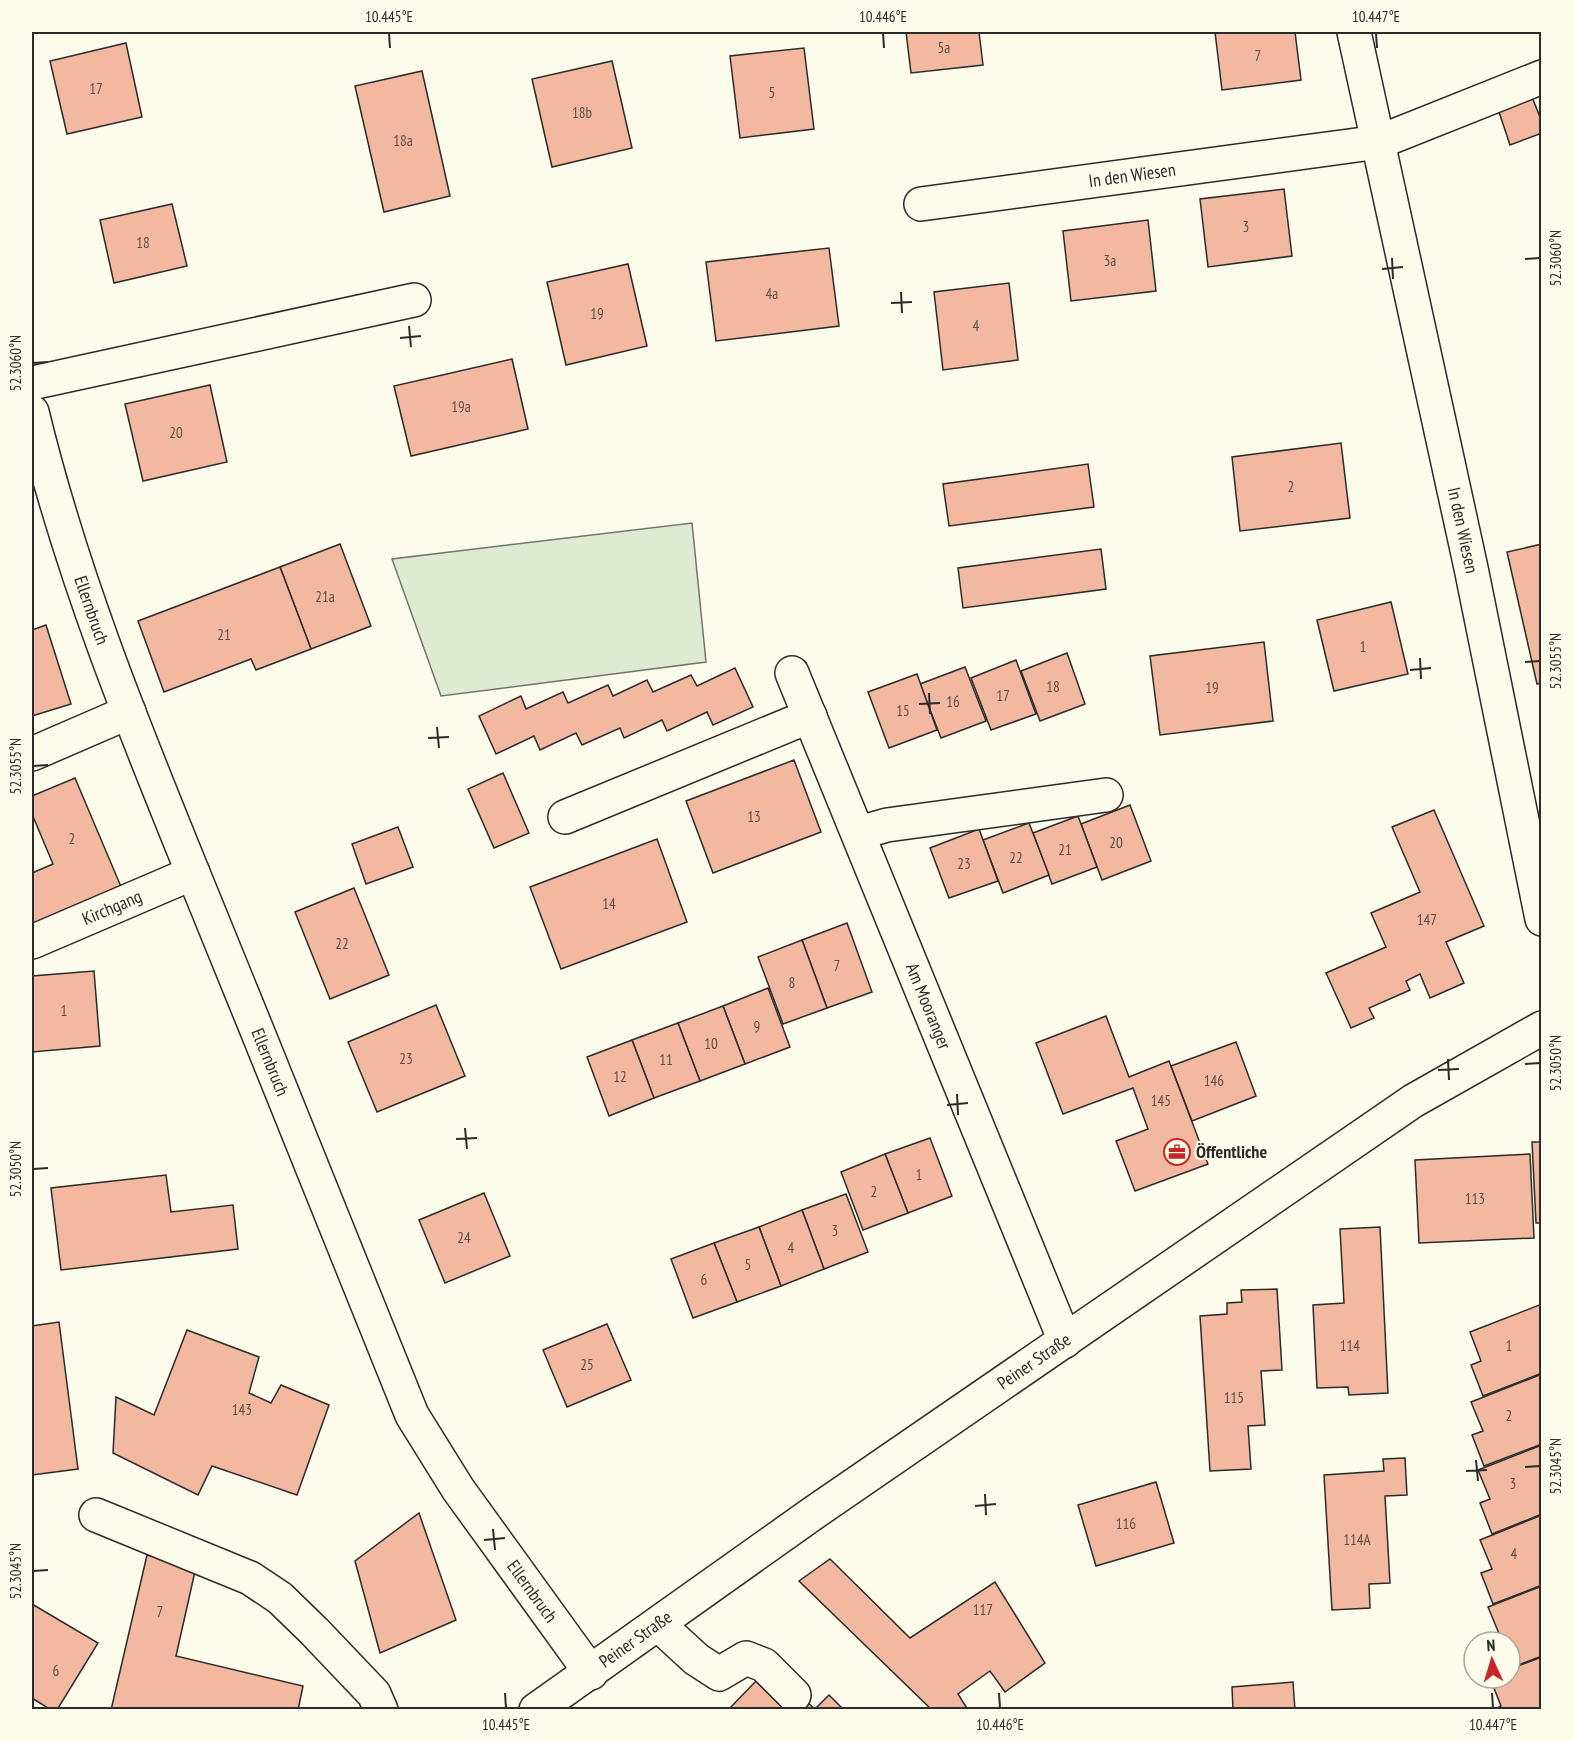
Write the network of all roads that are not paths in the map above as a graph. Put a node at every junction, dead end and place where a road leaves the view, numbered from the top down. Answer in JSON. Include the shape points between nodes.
{"nodes":[{"id":1,"x":1354,"y":32,"type":"edge"},
{"id":2,"x":1542,"y":77,"type":"edge"},
{"id":3,"x":1379,"y":142,"type":"junction"},
{"id":4,"x":921,"y":204,"type":"dead end"},
{"id":5,"x":414,"y":300,"type":"dead end"},
{"id":6,"x":32,"y":383,"type":"edge"},
{"id":7,"x":32,"y":412,"type":"edge"},
{"id":8,"x":792,"y":673,"type":"dead end"},
{"id":9,"x":129,"y":712,"type":"junction"},
{"id":10,"x":810,"y":717,"type":"junction"},
{"id":11,"x":32,"y":754,"type":"edge"},
{"id":12,"x":1106,"y":795,"type":"dead end"},
{"id":13,"x":565,"y":817,"type":"dead end"},
{"id":14,"x":858,"y":833,"type":"junction"},
{"id":15,"x":193,"y":873,"type":"junction"},
{"id":16,"x":1542,"y":919,"type":"edge"},
{"id":17,"x":32,"y":942,"type":"edge"},
{"id":18,"x":1542,"y":1028,"type":"edge"},
{"id":19,"x":1065,"y":1341,"type":"junction"},
{"id":20,"x":96,"y":1515,"type":"dead end"},
{"id":21,"x":658,"y":1624,"type":"junction"},
{"id":22,"x":591,"y":1672,"type":"junction"},
{"id":23,"x":794,"y":1695,"type":"dead end"},
{"id":24,"x":381,"y":1710,"type":"edge"},
{"id":25,"x":536,"y":1710,"type":"edge"}],
"edges":[{"from":1,"to":3,"type":"street","name":"In den Wiesen"},
{"from":2,"to":3,"type":"street","name":"In den Wiesen"},
{"from":3,"to":4,"type":"street","name":"In den Wiesen"},
{"from":3,"to":16,"type":"street","name":"In den Wiesen"},
{"from":5,"to":6,"type":"street"},
{"from":7,"to":9,"type":"street","name":"Ellernbruch","via":[[54,501],[87,603]]},
{"from":8,"to":10,"type":"street","name":"Am Mooranger"},
{"from":9,"to":11,"type":"street"},
{"from":9,"to":15,"type":"street","name":"Ellernbruch"},
{"from":10,"to":13,"type":"street"},
{"from":10,"to":14,"type":"street","name":"Am Mooranger"},
{"from":12,"to":14,"type":"street","via":[[898,823]]},
{"from":14,"to":19,"type":"street","name":"Am Mooranger"},
{"from":15,"to":17,"type":"street","name":"Kirchgang"},
{"from":15,"to":22,"type":"street","name":"Ellernbruch","via":[[412,1415],[458,1489]]},
{"from":18,"to":19,"type":"street","name":"Peiner Straße","via":[[1413,1101]]},
{"from":19,"to":21,"type":"street","name":"Peiner Straße"},
{"from":20,"to":24,"type":"street","via":[[250,1578],[280,1598],[374,1694]]},
{"from":21,"to":22,"type":"street","name":"Peiner Straße"},
{"from":21,"to":23,"type":"street","via":[[719,1674],[746,1658],[764,1665]]},
{"from":22,"to":25,"type":"street","name":"Peiner Straße"}]}
